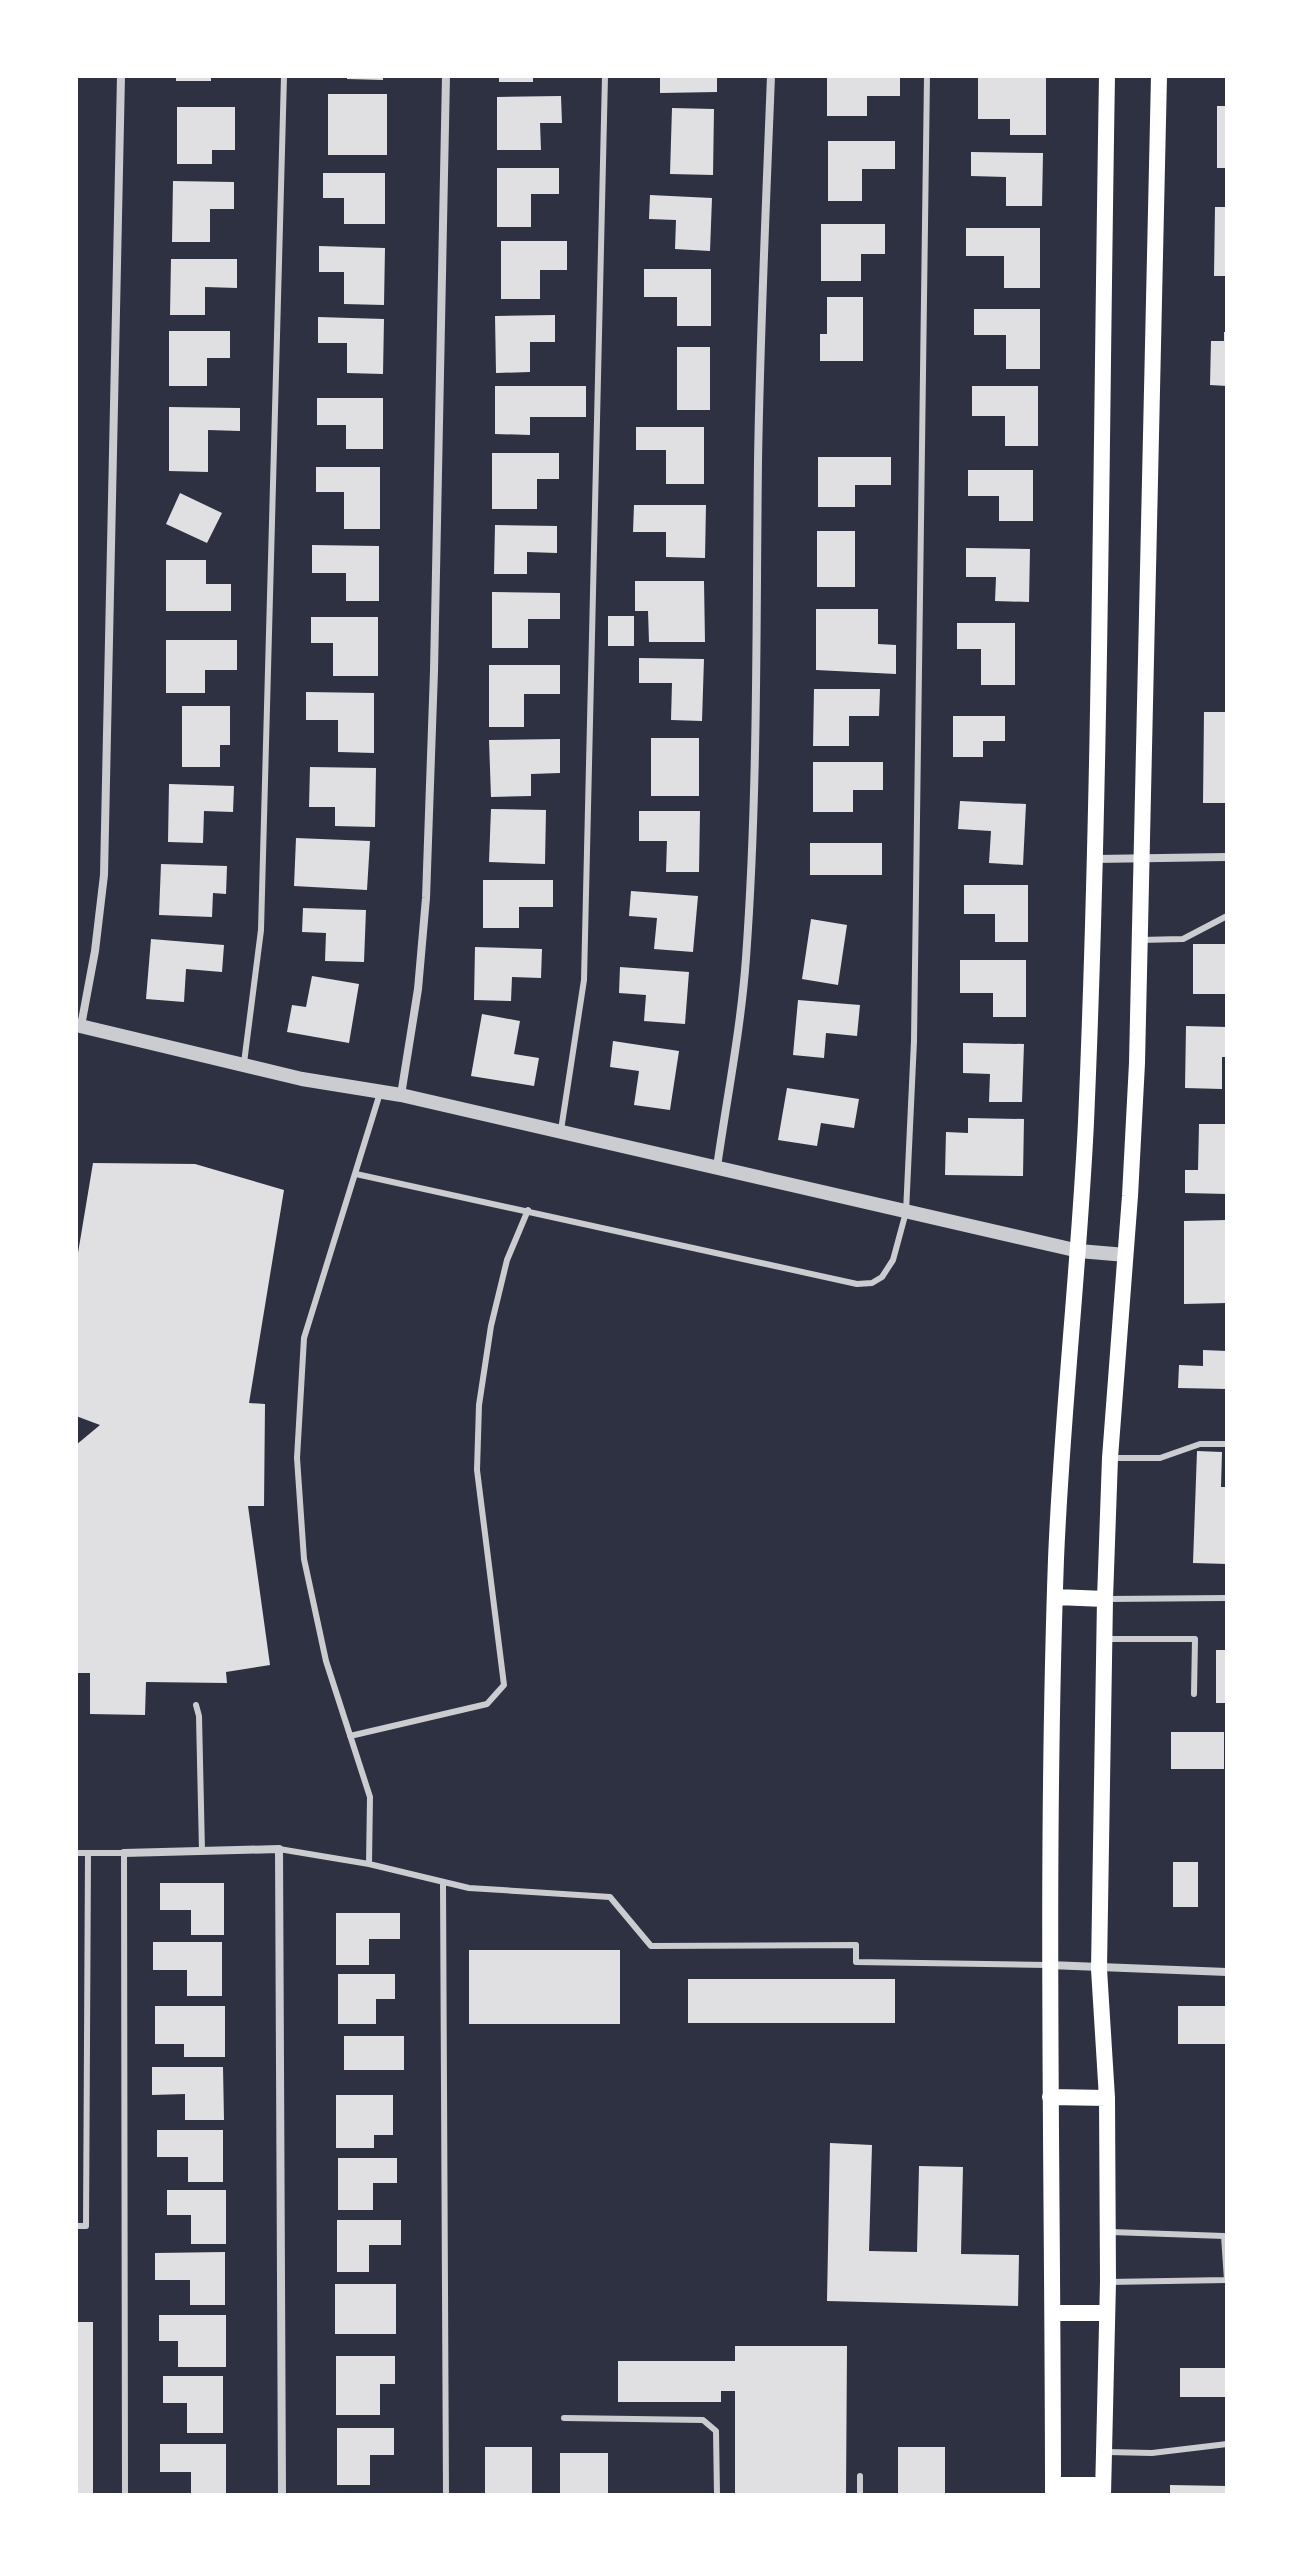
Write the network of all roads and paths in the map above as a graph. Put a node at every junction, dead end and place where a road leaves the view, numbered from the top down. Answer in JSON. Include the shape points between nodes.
{"nodes":[{"id":1,"x":121,"y":76,"type":"edge"},
{"id":2,"x":284,"y":76,"type":"edge"},
{"id":3,"x":446,"y":76,"type":"edge"},
{"id":4,"x":605,"y":76,"type":"edge"},
{"id":5,"x":771,"y":76,"type":"edge"},
{"id":6,"x":927,"y":76,"type":"edge"},
{"id":7,"x":1107,"y":76,"type":"edge"},
{"id":8,"x":1159,"y":76,"type":"edge"},
{"id":9,"x":1227,"y":857,"type":"edge"},
{"id":10,"x":1142,"y":858,"type":"junction"},
{"id":11,"x":1094,"y":859,"type":"junction"},
{"id":12,"x":1227,"y":916,"type":"edge"},
{"id":13,"x":1140,"y":940,"type":"junction"},
{"id":14,"x":79,"y":1025,"type":"edge"},
{"id":15,"x":244,"y":1065,"type":"junction"},
{"id":16,"x":380,"y":1092,"type":"junction"},
{"id":17,"x":401,"y":1095,"type":"junction"},
{"id":18,"x":561,"y":1132,"type":"junction"},
{"id":19,"x":717,"y":1167,"type":"junction"},
{"id":20,"x":356,"y":1174,"type":"junction"},
{"id":21,"x":528,"y":1210,"type":"junction"},
{"id":22,"x":906,"y":1212,"type":"junction"},
{"id":23,"x":1079,"y":1251,"type":"junction"},
{"id":24,"x":1126,"y":1255,"type":"junction"},
{"id":25,"x":1227,"y":1444,"type":"edge"},
{"id":26,"x":1110,"y":1458,"type":"junction"},
{"id":27,"x":1056,"y":1597,"type":"junction"},
{"id":28,"x":1227,"y":1598,"type":"edge"},
{"id":29,"x":1105,"y":1599,"type":"junction"},
{"id":30,"x":1105,"y":1639,"type":"junction"},
{"id":31,"x":1194,"y":1694,"type":"dead end"},
{"id":32,"x":196,"y":1705,"type":"dead end"},
{"id":33,"x":350,"y":1736,"type":"junction"},
{"id":34,"x":279,"y":1849,"type":"junction"},
{"id":35,"x":202,"y":1851,"type":"junction"},
{"id":36,"x":76,"y":1853,"type":"edge"},
{"id":37,"x":124,"y":1853,"type":"junction"},
{"id":38,"x":88,"y":1854,"type":"junction"},
{"id":39,"x":369,"y":1864,"type":"junction"},
{"id":40,"x":443,"y":1883,"type":"junction"},
{"id":41,"x":1049,"y":1965,"type":"junction"},
{"id":42,"x":1099,"y":1969,"type":"junction"},
{"id":43,"x":1227,"y":1972,"type":"edge"},
{"id":44,"x":1050,"y":2097,"type":"junction"},
{"id":45,"x":1107,"y":2098,"type":"junction"},
{"id":46,"x":76,"y":2226,"type":"edge"},
{"id":47,"x":1108,"y":2232,"type":"junction"},
{"id":48,"x":1108,"y":2282,"type":"junction"},
{"id":49,"x":1053,"y":2313,"type":"junction"},
{"id":50,"x":1107,"y":2313,"type":"junction"},
{"id":51,"x":564,"y":2418,"type":"dead end"},
{"id":52,"x":1227,"y":2444,"type":"edge"},
{"id":53,"x":1104,"y":2452,"type":"junction"},
{"id":54,"x":860,"y":2476,"type":"dead end"},
{"id":55,"x":1053,"y":2490,"type":"edge"},
{"id":56,"x":1103,"y":2490,"type":"edge"},
{"id":57,"x":125,"y":2495,"type":"edge"},
{"id":58,"x":282,"y":2495,"type":"edge"},
{"id":59,"x":446,"y":2495,"type":"edge"},
{"id":60,"x":717,"y":2495,"type":"edge"},
{"id":61,"x":860,"y":2495,"type":"edge"}],
"edges":[{"from":1,"to":14,"type":"street","via":[[104,875]]},
{"from":2,"to":15,"type":"lane","via":[[261,930]]},
{"from":3,"to":17,"type":"street","via":[[426,898]]},
{"from":4,"to":18,"type":"lane","via":[[584,980]]},
{"from":5,"to":19,"type":"street","via":[[746,960]]},
{"from":6,"to":22,"type":"lane","via":[[914,1041]]},
{"from":7,"to":11,"type":"main road"},
{"from":8,"to":10,"type":"main road"},
{"from":9,"to":10,"type":"street"},
{"from":10,"to":11,"type":"street"},
{"from":10,"to":13,"type":"main road"},
{"from":11,"to":23,"type":"main road"},
{"from":12,"to":13,"type":"lane","via":[[1183,939]]},
{"from":13,"to":24,"type":"main road"},
{"from":14,"to":15,"type":"street"},
{"from":15,"to":16,"type":"street"},
{"from":16,"to":17,"type":"street"},
{"from":16,"to":20,"type":"lane"},
{"from":17,"to":18,"type":"street"},
{"from":18,"to":19,"type":"street"},
{"from":19,"to":22,"type":"street"},
{"from":20,"to":21,"type":"lane"},
{"from":20,"to":33,"type":"lane","via":[[304,1338],[297,1458],[304,1559],[326,1661]]},
{"from":21,"to":22,"type":"lane","via":[[857,1284],[882,1277],[893,1260]]},
{"from":21,"to":33,"type":"lane","via":[[507,1260],[479,1405],[477,1470],[504,1685],[487,1704]]},
{"from":22,"to":23,"type":"street"},
{"from":23,"to":24,"type":"street"},
{"from":23,"to":27,"type":"main road","via":[[1066,1378]]},
{"from":24,"to":26,"type":"main road"},
{"from":25,"to":26,"type":"lane","via":[[1200,1444],[1160,1458]]},
{"from":26,"to":29,"type":"main road"},
{"from":27,"to":29,"type":"main road"},
{"from":27,"to":41,"type":"main road"},
{"from":28,"to":29,"type":"lane"},
{"from":29,"to":30,"type":"main road"},
{"from":30,"to":31,"type":"lane","via":[[1195,1639]]},
{"from":30,"to":42,"type":"main road"},
{"from":32,"to":35,"type":"lane"},
{"from":33,"to":39,"type":"lane","via":[[370,1797]]},
{"from":34,"to":35,"type":"street"},
{"from":34,"to":39,"type":"lane"},
{"from":34,"to":58,"type":"street"},
{"from":35,"to":37,"type":"street"},
{"from":36,"to":38,"type":"lane"},
{"from":37,"to":38,"type":"lane"},
{"from":37,"to":57,"type":"lane"},
{"from":38,"to":46,"type":"lane","via":[[86,2226]]},
{"from":39,"to":40,"type":"lane"},
{"from":40,"to":41,"type":"lane","via":[[610,1897],[651,1946],[856,1945],[856,1962]]},
{"from":40,"to":59,"type":"lane"},
{"from":41,"to":42,"type":"street"},
{"from":41,"to":44,"type":"main road"},
{"from":42,"to":43,"type":"street"},
{"from":42,"to":45,"type":"main road"},
{"from":44,"to":45,"type":"main road"},
{"from":44,"to":49,"type":"main road"},
{"from":45,"to":47,"type":"main road"},
{"from":47,"to":48,"type":"main road"},
{"from":47,"to":48,"type":"lane","via":[[1224,2236],[1227,2280]]},
{"from":48,"to":50,"type":"main road"},
{"from":49,"to":50,"type":"main road"},
{"from":49,"to":55,"type":"main road"},
{"from":50,"to":53,"type":"main road"},
{"from":51,"to":60,"type":"lane","via":[[703,2420],[716,2431]]},
{"from":52,"to":53,"type":"lane","via":[[1152,2453]]},
{"from":53,"to":56,"type":"main road"},
{"from":54,"to":61,"type":"lane"},
{"from":55,"to":56,"type":"main road"}]}
